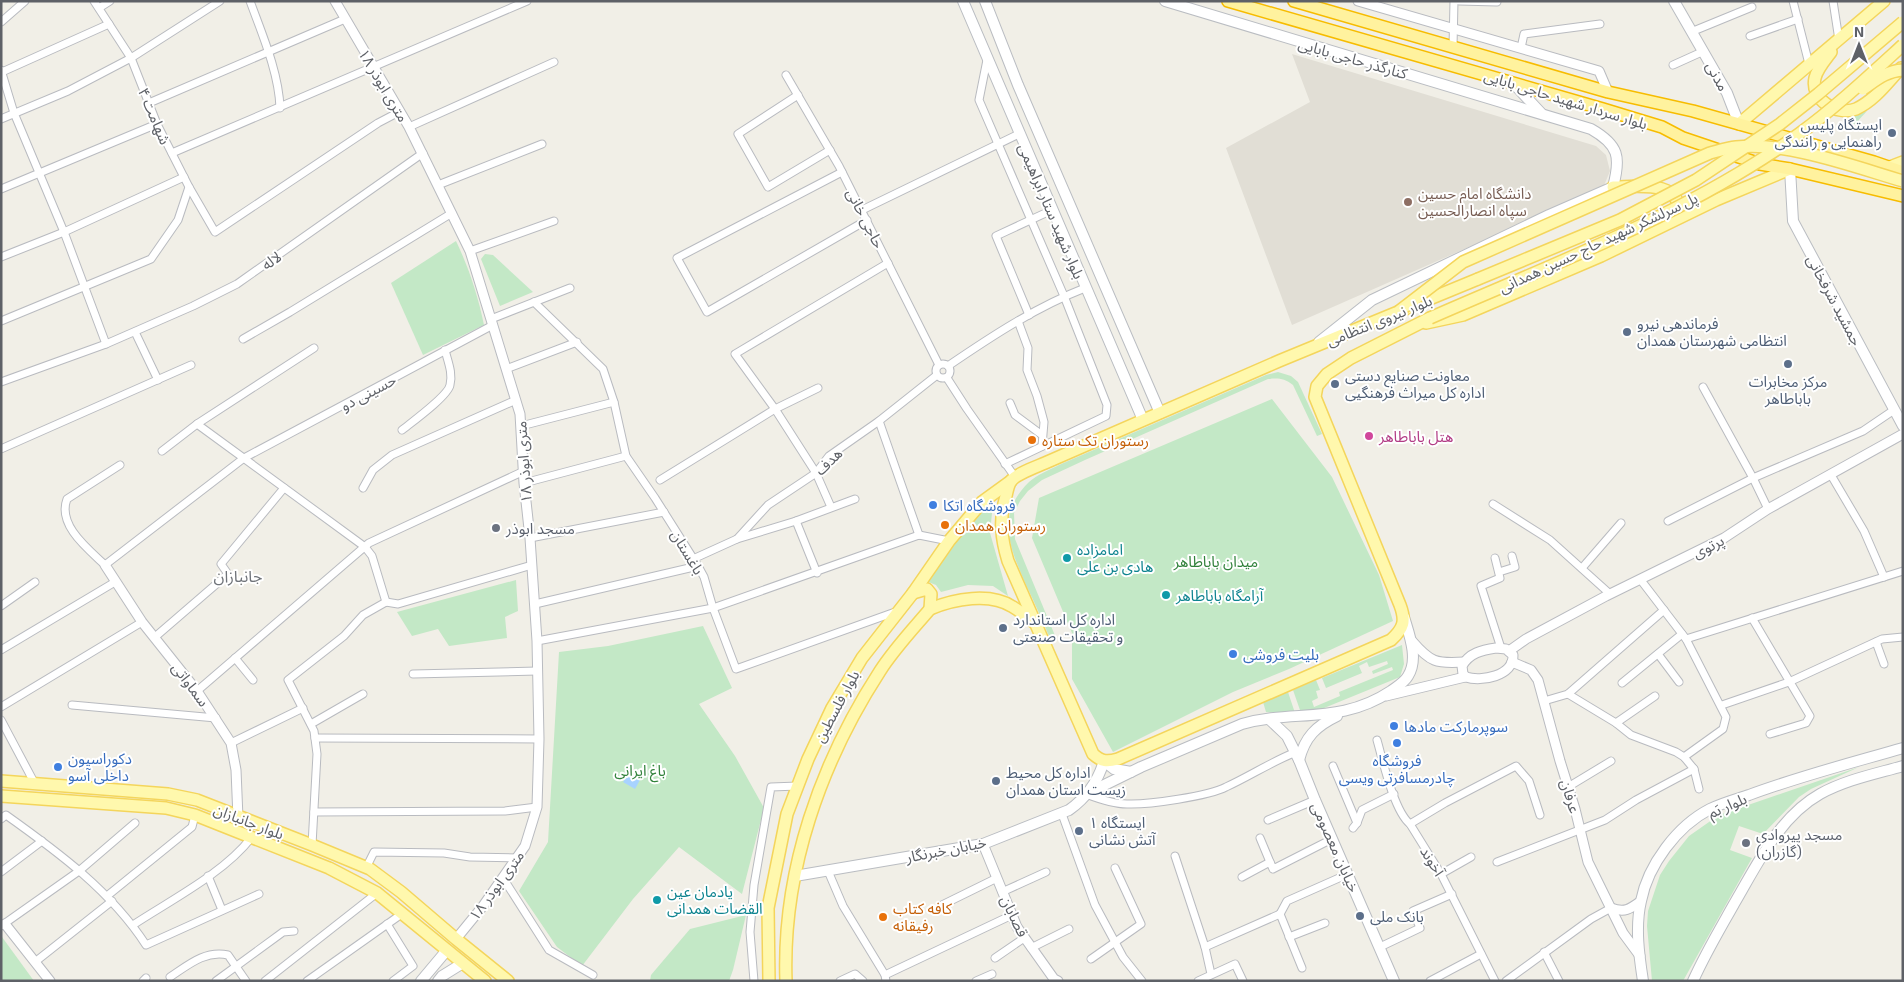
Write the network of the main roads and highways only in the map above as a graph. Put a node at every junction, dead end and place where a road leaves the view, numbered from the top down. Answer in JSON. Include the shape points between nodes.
{"nodes":[{"id":1,"x":963,"y":1,"type":"edge"},
{"id":2,"x":984,"y":1,"type":"edge"},
{"id":3,"x":1165,"y":1,"type":"edge"},
{"id":4,"x":1228,"y":1,"type":"edge"},
{"id":5,"x":1294,"y":1,"type":"edge"},
{"id":6,"x":1674,"y":1,"type":"edge"},
{"id":7,"x":1884,"y":1,"type":"edge"},
{"id":8,"x":1903,"y":22,"type":"edge"},
{"id":9,"x":1839,"y":40,"type":"junction"},
{"id":10,"x":1903,"y":45,"type":"edge"},
{"id":11,"x":1492,"y":58,"type":"junction"},
{"id":12,"x":1903,"y":66,"type":"edge"},
{"id":13,"x":1903,"y":70,"type":"edge"},
{"id":14,"x":1486,"y":75,"type":"junction"},
{"id":15,"x":1513,"y":83,"type":"junction"},
{"id":16,"x":1838,"y":103,"type":"junction"},
{"id":17,"x":1542,"y":113,"type":"junction"},
{"id":18,"x":1739,"y":124,"type":"junction"},
{"id":19,"x":1903,"y":162,"type":"edge"},
{"id":20,"x":1890,"y":167,"type":"junction"},
{"id":21,"x":1790,"y":169,"type":"junction"},
{"id":22,"x":1903,"y":172,"type":"edge"},
{"id":23,"x":1903,"y":182,"type":"edge"},
{"id":24,"x":1613,"y":188,"type":"junction"},
{"id":25,"x":1903,"y":196,"type":"edge"},
{"id":26,"x":1677,"y":219,"type":"junction"},
{"id":27,"x":1478,"y":279,"type":"joint"},
{"id":28,"x":1398,"y":312,"type":"junction"},
{"id":29,"x":1430,"y":318,"type":"joint"},
{"id":30,"x":1417,"y":324,"type":"junction"},
{"id":31,"x":1313,"y":347,"type":"junction"},
{"id":32,"x":1149,"y":387,"type":"junction"},
{"id":33,"x":1131,"y":392,"type":"junction"},
{"id":34,"x":1160,"y":413,"type":"junction"},
{"id":35,"x":1143,"y":420,"type":"junction"},
{"id":36,"x":1903,"y":426,"type":"edge"},
{"id":37,"x":1013,"y":479,"type":"junction"},
{"id":38,"x":913,"y":593,"type":"junction"},
{"id":39,"x":930,"y":609,"type":"junction"},
{"id":40,"x":1404,"y":616,"type":"junction"},
{"id":41,"x":1034,"y":622,"type":"junction"},
{"id":42,"x":1348,"y":711,"type":"junction"},
{"id":43,"x":1269,"y":719,"type":"junction"},
{"id":44,"x":1903,"y":748,"type":"edge"},
{"id":45,"x":1297,"y":756,"type":"junction"},
{"id":46,"x":1104,"y":761,"type":"junction"},
{"id":47,"x":1903,"y":766,"type":"edge"},
{"id":48,"x":1131,"y":772,"type":"junction"},
{"id":49,"x":1,"y":781,"type":"edge"},
{"id":50,"x":72,"y":786,"type":"junction"},
{"id":51,"x":1086,"y":794,"type":"junction"},
{"id":52,"x":1,"y":796,"type":"edge"},
{"id":53,"x":72,"y":801,"type":"junction"},
{"id":54,"x":795,"y":876,"type":"junction"},
{"id":55,"x":447,"y":950,"type":"junction"},
{"id":56,"x":463,"y":963,"type":"junction"},
{"id":57,"x":421,"y":981,"type":"edge"},
{"id":58,"x":438,"y":981,"type":"edge"},
{"id":59,"x":485,"y":981,"type":"edge"},
{"id":60,"x":508,"y":981,"type":"edge"},
{"id":61,"x":769,"y":981,"type":"edge"},
{"id":62,"x":786,"y":981,"type":"edge"},
{"id":63,"x":1394,"y":981,"type":"edge"},
{"id":64,"x":1643,"y":981,"type":"edge"},
{"id":65,"x":1693,"y":981,"type":"edge"}],
"edges":[{"from":1,"to":33,"type":"main road","name":"بلوار شهید ستار ابراهیمی"},
{"from":2,"to":32,"type":"main road","name":"بلوار شهید ستار ابراهیمی"},
{"from":3,"to":17,"type":"main road","name":"کنارگذر حاجی بابایی"},
{"from":4,"to":14,"type":"highway","name":"بلوار سردار شهید حاجی بابایی"},
{"from":5,"to":11,"type":"highway","name":"بلوار سردار شهید حاجی بابایی"},
{"from":6,"to":18,"type":"main road","name":"مدنی","via":[[1727,93]]},
{"from":7,"to":9,"type":"main road"},
{"from":8,"to":27,"type":"main road","name":"پل سرلشکر شهید حاج حسین همدانی","bridge":true,"via":[[1780,124],[1696,180],[1620,220]]},
{"from":9,"to":12,"type":"main road","via":[[1815,77],[1814,86],[1821,99],[1838,110],[1847,112],[1870,102]]},
{"from":9,"to":18,"type":"main road"},
{"from":10,"to":16,"type":"main road","name":"پل سرلشکر شهید حاج حسین همدانی","bridge":true},
{"from":11,"to":14,"type":"highway"},
{"from":11,"to":18,"type":"highway","name":"بلوار سردار شهید حاجی بابایی","via":[[1608,92]]},
{"from":13,"to":16,"type":"main road","bridge":true,"via":[[1882,75],[1858,94]]},
{"from":14,"to":15,"type":"highway","name":"بلوار سردار شهید حاجی بابایی"},
{"from":15,"to":17,"type":"main road"},
{"from":15,"to":21,"type":"highway","name":"بلوار سردار شهید حاجی بابایی","via":[[1662,127],[1682,138],[1760,164]]},
{"from":16,"to":29,"type":"main road","name":"پل سرلشکر شهید حاج حسین همدانی","bridge":true,"via":[[1798,135],[1676,208]]},
{"from":17,"to":24,"type":"main road","name":"کنارگذر حاجی بابایی","via":[[1592,129],[1607,138],[1615,150],[1617,170]]},
{"from":18,"to":20,"type":"highway","name":"بلوار سردار شهید حاجی بابایی"},
{"from":19,"to":20,"type":"main road"},
{"from":20,"to":22,"type":"highway","name":"بلوار سردار شهید حاجی بابایی"},
{"from":21,"to":25,"type":"highway","name":"بلوار سردار شهید حاجی بابایی"},
{"from":21,"to":26,"type":"main road","name":"بلوار نیروی انتظامی"},
{"from":21,"to":36,"type":"main road","name":"جمشید شرفخانی","via":[[1793,221]]},
{"from":23,"to":28,"type":"main road","bridge":true,"via":[[1808,155],[1766,147],[1737,147],[1710,153],[1463,262]]},
{"from":24,"to":26,"type":"main road","via":[[1665,189],[1678,202]]},
{"from":24,"to":31,"type":"main road","via":[[1372,300]]},
{"from":26,"to":30,"type":"main road","name":"بلوار نیروی انتظامی","via":[[1601,256],[1463,315]]},
{"from":27,"to":28,"type":"main road","name":"بلوار نیروی انتظامی"},
{"from":28,"to":31,"type":"main road","name":"بلوار نیروی انتظامی"},
{"from":29,"to":30,"type":"main road","name":"بلوار نیروی انتظامی"},
{"from":30,"to":40,"type":"main road","name":"بلوار نیروی انتظامی","via":[[1327,374],[1317,386],[1315,397]]},
{"from":31,"to":34,"type":"main road","name":"بلوار نیروی انتظامی"},
{"from":32,"to":33,"type":"main road","via":[[1139,396]]},
{"from":32,"to":34,"type":"main road","name":"بلوار شهید ستار ابراهیمی"},
{"from":33,"to":35,"type":"main road","name":"بلوار شهید ستار ابراهیمی"},
{"from":34,"to":35,"type":"main road"},
{"from":35,"to":37,"type":"main road"},
{"from":37,"to":38,"type":"main road","name":"بلوار فلسطین","via":[[982,502],[949,541]]},
{"from":37,"to":41,"type":"main road","via":[[1002,508],[1002,542]]},
{"from":38,"to":39,"type":"main road","via":[[927,589],[931,594]]},
{"from":38,"to":61,"type":"main road","name":"بلوار فلسطین","via":[[862,658],[832,708],[787,814],[768,908]]},
{"from":39,"to":41,"type":"main road","via":[[957,600],[985,598],[1012,606]]},
{"from":39,"to":54,"type":"main road","name":"بلوار فلسطین","via":[[880,670],[852,718],[808,820]]},
{"from":40,"to":42,"type":"main road","via":[[1412,641],[1413,658],[1408,676],[1383,696]]},
{"from":40,"to":46,"type":"main road","via":[[1398,633],[1391,640],[1118,759]]},
{"from":41,"to":46,"type":"main road","via":[[1093,754]]},
{"from":42,"to":43,"type":"main road","name":"خیابان خبرنگار"},
{"from":42,"to":45,"type":"main road","via":[[1314,730]]},
{"from":43,"to":45,"type":"main road","name":"خیابان معصومی","via":[[1287,736]]},
{"from":43,"to":48,"type":"main road","name":"خیابان خبرنگار","via":[[1242,724]]},
{"from":44,"to":64,"type":"main road","name":"بلوار بَم","via":[[1780,784],[1710,809],[1688,825],[1657,860],[1646,882],[1638,922]]},
{"from":45,"to":63,"type":"main road","name":"خیابان معصومی"},
{"from":46,"to":48,"type":"main road","via":[[1114,769]]},
{"from":46,"to":51,"type":"main road","name":"خیابان خبرنگار"},
{"from":47,"to":65,"type":"main road","via":[[1820,794],[1788,821],[1761,858],[1702,959]]},
{"from":48,"to":51,"type":"main road","name":"خیابان خبرنگار"},
{"from":49,"to":50,"type":"main road","name":"بلوار جانبازان"},
{"from":50,"to":53,"type":"main road"},
{"from":50,"to":60,"type":"main road","name":"بلوار جانبازان","via":[[168,794],[196,800],[366,868],[401,892]]},
{"from":51,"to":54,"type":"main road","name":"خیابان خبرنگار","via":[[1062,814],[983,844]]},
{"from":52,"to":53,"type":"main road","name":"بلوار جانبازان"},
{"from":53,"to":55,"type":"main road","name":"بلوار جانبازان","via":[[166,808],[195,815],[329,868],[377,893]]},
{"from":54,"to":62,"type":"main road","name":"بلوار فلسطین","via":[[789,911]]},
{"from":55,"to":56,"type":"main road","name":"بلوار جانبازان"},
{"from":55,"to":57,"type":"main road"},
{"from":56,"to":58,"type":"main road"},
{"from":56,"to":59,"type":"main road","name":"بلوار جانبازان"}]}
